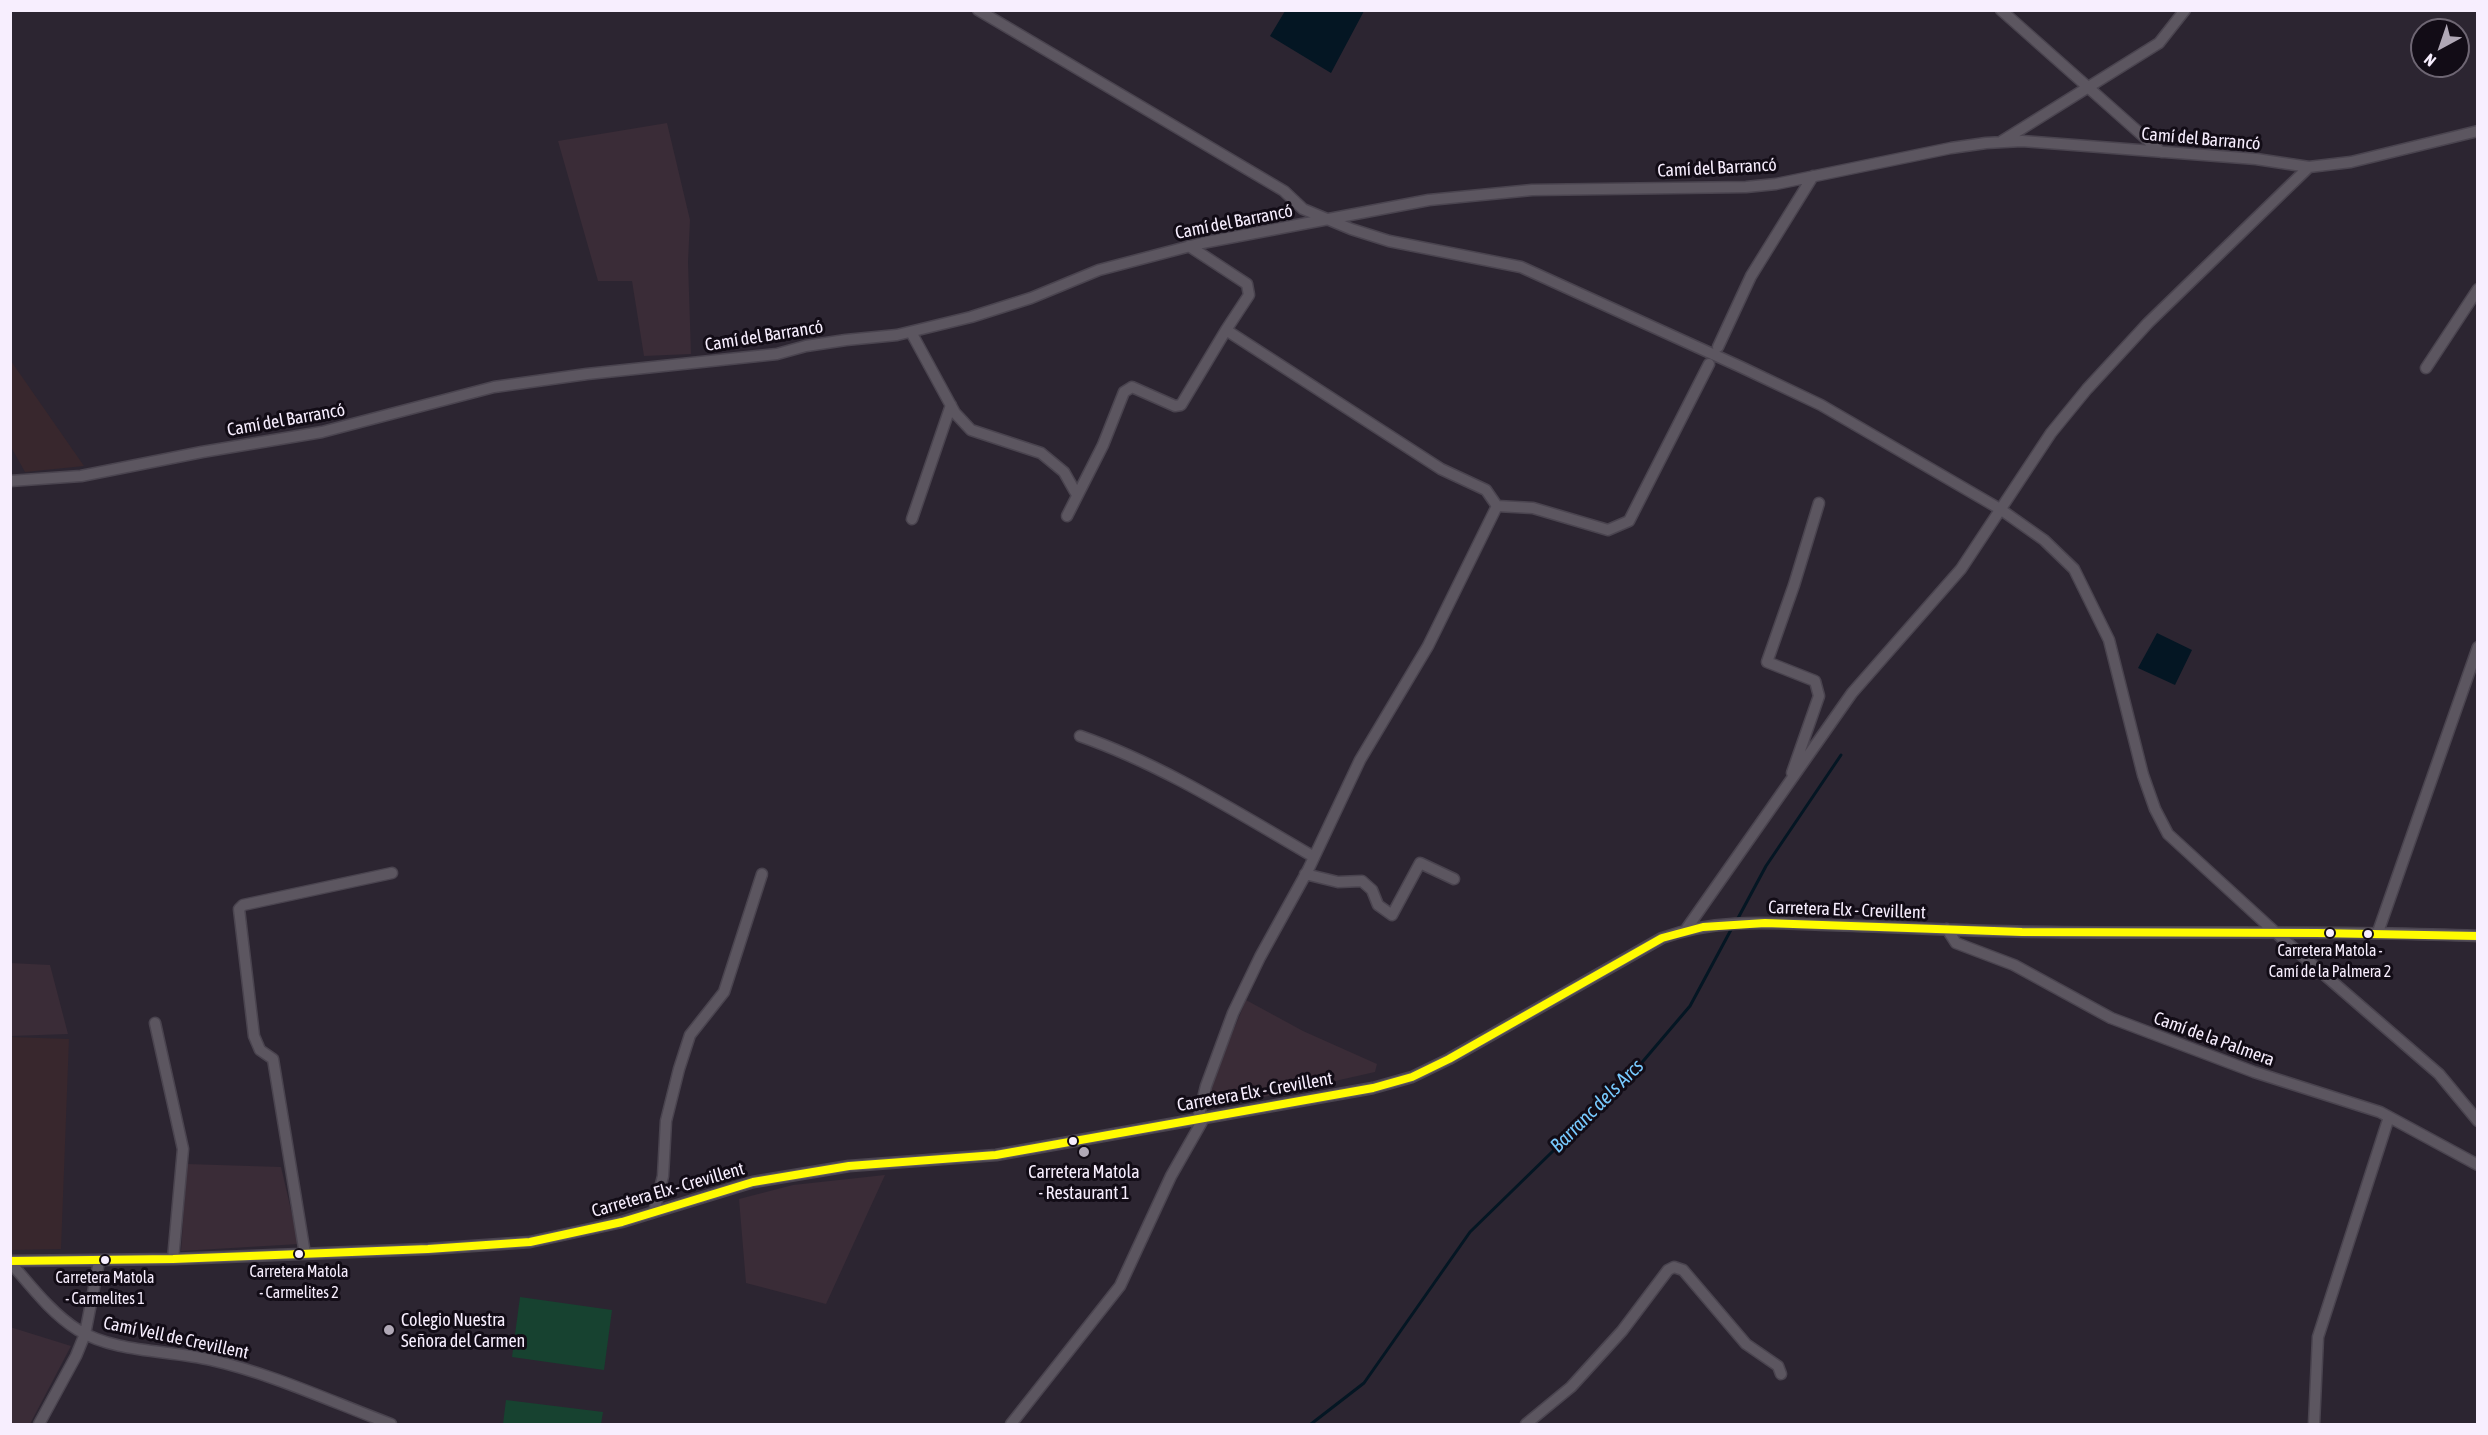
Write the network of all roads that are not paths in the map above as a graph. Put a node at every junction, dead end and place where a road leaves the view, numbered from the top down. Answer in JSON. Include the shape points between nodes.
{"nodes":[{"id":1,"x":978,"y":10,"type":"edge"},
{"id":2,"x":2001,"y":10,"type":"edge"},
{"id":3,"x":2185,"y":10,"type":"edge"},
{"id":4,"x":2090,"y":88,"type":"junction"},
{"id":5,"x":2478,"y":131,"type":"edge"},
{"id":6,"x":1999,"y":143,"type":"junction"},
{"id":7,"x":2162,"y":152,"type":"junction"},
{"id":8,"x":2309,"y":167,"type":"junction"},
{"id":9,"x":1813,"y":176,"type":"junction"},
{"id":10,"x":1329,"y":221,"type":"junction"},
{"id":11,"x":1189,"y":246,"type":"junction"},
{"id":12,"x":2478,"y":289,"type":"edge"},
{"id":13,"x":1226,"y":330,"type":"junction"},
{"id":14,"x":911,"y":332,"type":"junction"},
{"id":15,"x":1718,"y":347,"type":"dead end"},
{"id":16,"x":1709,"y":364,"type":"dead end"},
{"id":17,"x":2427,"y":368,"type":"dead end"},
{"id":18,"x":951,"y":405,"type":"junction"},
{"id":19,"x":10,"y":481,"type":"edge"},
{"id":20,"x":1077,"y":495,"type":"junction"},
{"id":21,"x":1819,"y":503,"type":"dead end"},
{"id":22,"x":1497,"y":506,"type":"junction"},
{"id":23,"x":2000,"y":509,"type":"junction"},
{"id":24,"x":1067,"y":516,"type":"dead end"},
{"id":25,"x":912,"y":519,"type":"dead end"},
{"id":26,"x":2478,"y":647,"type":"edge"},
{"id":27,"x":1080,"y":736,"type":"dead end"},
{"id":28,"x":1787,"y":787,"type":"junction"},
{"id":29,"x":1314,"y":857,"type":"junction"},
{"id":30,"x":392,"y":873,"type":"dead end"},
{"id":31,"x":762,"y":874,"type":"dead end"},
{"id":32,"x":1305,"y":874,"type":"junction"},
{"id":33,"x":1454,"y":879,"type":"dead end"},
{"id":34,"x":1687,"y":928,"type":"junction"},
{"id":35,"x":1947,"y":930,"type":"junction"},
{"id":36,"x":2276,"y":932,"type":"junction"},
{"id":37,"x":2378,"y":932,"type":"junction"},
{"id":38,"x":2478,"y":936,"type":"edge"},
{"id":39,"x":155,"y":1023,"type":"dead end"},
{"id":40,"x":2389,"y":1117,"type":"junction"},
{"id":41,"x":1201,"y":1118,"type":"junction"},
{"id":42,"x":2478,"y":1121,"type":"edge"},
{"id":43,"x":2478,"y":1165,"type":"edge"},
{"id":44,"x":654,"y":1212,"type":"junction"},
{"id":45,"x":305,"y":1254,"type":"junction"},
{"id":46,"x":173,"y":1259,"type":"junction"},
{"id":47,"x":10,"y":1262,"type":"edge"},
{"id":48,"x":99,"y":1262,"type":"junction"},
{"id":49,"x":85,"y":1334,"type":"junction"},
{"id":50,"x":1781,"y":1374,"type":"dead end"},
{"id":51,"x":39,"y":1425,"type":"edge"},
{"id":52,"x":391,"y":1425,"type":"edge"},
{"id":53,"x":1011,"y":1425,"type":"edge"},
{"id":54,"x":1526,"y":1425,"type":"edge"},
{"id":55,"x":2314,"y":1425,"type":"edge"}],
"edges":[{"from":1,"to":10,"type":"street","via":[[1284,191],[1303,209]]},
{"from":2,"to":4,"type":"street"},
{"from":3,"to":4,"type":"street","via":[[2159,43]]},
{"from":4,"to":6,"type":"street"},
{"from":4,"to":7,"type":"street"},
{"from":5,"to":8,"type":"street","name":"Camí del Barrancó","via":[[2351,162]]},
{"from":6,"to":7,"type":"street","name":"Camí del Barrancó","via":[[2022,141]]},
{"from":6,"to":9,"type":"street","name":"Camí del Barrancó","via":[[1950,148]]},
{"from":7,"to":8,"type":"street","name":"Camí del Barrancó"},
{"from":8,"to":23,"type":"street","via":[[2148,323],[2087,389],[2051,433]]},
{"from":9,"to":10,"type":"street","name":"Camí del Barrancó","via":[[1746,187],[1485,193],[1429,200]]},
{"from":9,"to":15,"type":"street","via":[[1751,276]]},
{"from":10,"to":11,"type":"street","name":"Camí del Barrancó"},
{"from":10,"to":23,"type":"street","via":[[1389,241],[1521,267],[1821,405]]},
{"from":11,"to":13,"type":"street","via":[[1247,285],[1249,296]]},
{"from":11,"to":14,"type":"street","name":"Camí del Barrancó","via":[[1100,270],[971,317]]},
{"from":12,"to":17,"type":"street"},
{"from":13,"to":20,"type":"street","via":[[1181,405],[1174,406],[1132,387],[1124,392]]},
{"from":13,"to":22,"type":"street","via":[[1441,469],[1486,490]]},
{"from":14,"to":18,"type":"street"},
{"from":14,"to":19,"type":"street","name":"Camí del Barrancó","via":[[806,346],[777,354],[495,387],[322,432],[91,474]]},
{"from":16,"to":22,"type":"street","via":[[1629,522],[1608,530],[1533,508]]},
{"from":18,"to":20,"type":"street","via":[[970,430],[1041,453],[1064,472]]},
{"from":18,"to":25,"type":"street"},
{"from":20,"to":24,"type":"street"},
{"from":21,"to":28,"type":"street","via":[[1767,662],[1815,681],[1819,696]]},
{"from":22,"to":29,"type":"street","via":[[1428,646],[1360,760]]},
{"from":23,"to":28,"type":"street","via":[[1961,569],[1852,693]]},
{"from":23,"to":36,"type":"street","via":[[2044,540],[2074,569],[2091,601],[2109,640],[2143,775],[2168,834]]},
{"from":26,"to":37,"type":"street"},
{"from":27,"to":29,"type":"street","via":[[1120,750]]},
{"from":28,"to":34,"type":"street"},
{"from":29,"to":32,"type":"street"},
{"from":30,"to":45,"type":"street","via":[[239,909],[254,1036],[260,1050],[273,1059]]},
{"from":31,"to":44,"type":"street","via":[[724,992],[690,1035],[679,1069],[666,1121],[663,1176]]},
{"from":32,"to":33,"type":"street","via":[[1338,882],[1362,881],[1372,890],[1378,905],[1392,915],[1420,863]]},
{"from":32,"to":41,"type":"street","via":[[1233,1013],[1206,1086]]},
{"from":34,"to":35,"type":"street","name":"Carretera Elx - Crevillent","via":[[1771,923]]},
{"from":34,"to":41,"type":"street","name":"Carretera Elx - Crevillent","via":[[1662,938],[1412,1077],[1372,1088]]},
{"from":35,"to":36,"type":"street","name":"Carretera Elx - Crevillent"},
{"from":35,"to":40,"type":"street","name":"Camí de la Palmera","via":[[1956,943],[2014,965],[2111,1018]]},
{"from":36,"to":37,"type":"street","name":"Carretera Elx - Crevillent"},
{"from":36,"to":42,"type":"street","via":[[2439,1074]]},
{"from":37,"to":38,"type":"street","name":"Carretera Elx - Crevillent"},
{"from":39,"to":46,"type":"street","via":[[183,1149]]},
{"from":40,"to":43,"type":"street","name":"Camí de la Palmera"},
{"from":40,"to":55,"type":"street","via":[[2318,1337]]},
{"from":41,"to":44,"type":"street","name":"Carretera Elx - Crevillent","via":[[996,1155],[802,1173],[753,1182]]},
{"from":41,"to":53,"type":"street","via":[[1120,1286]]},
{"from":44,"to":45,"type":"street","name":"Carretera Elx - Crevillent","via":[[530,1242]]},
{"from":45,"to":46,"type":"street","name":"Carretera Elx - Crevillent"},
{"from":46,"to":48,"type":"street","name":"Carretera Elx - Crevillent"},
{"from":47,"to":48,"type":"street","name":"Carretera Elx - Crevillent"},
{"from":47,"to":49,"type":"street","name":"Camí Vell de Crevillent","via":[[50,1307]]},
{"from":48,"to":49,"type":"street"},
{"from":49,"to":51,"type":"street"},
{"from":49,"to":52,"type":"street","name":"Camí Vell de Crevillent","via":[[258,1373]]},
{"from":50,"to":54,"type":"street","via":[[1778,1366],[1746,1344],[1683,1270],[1674,1267],[1571,1388]]}]}
